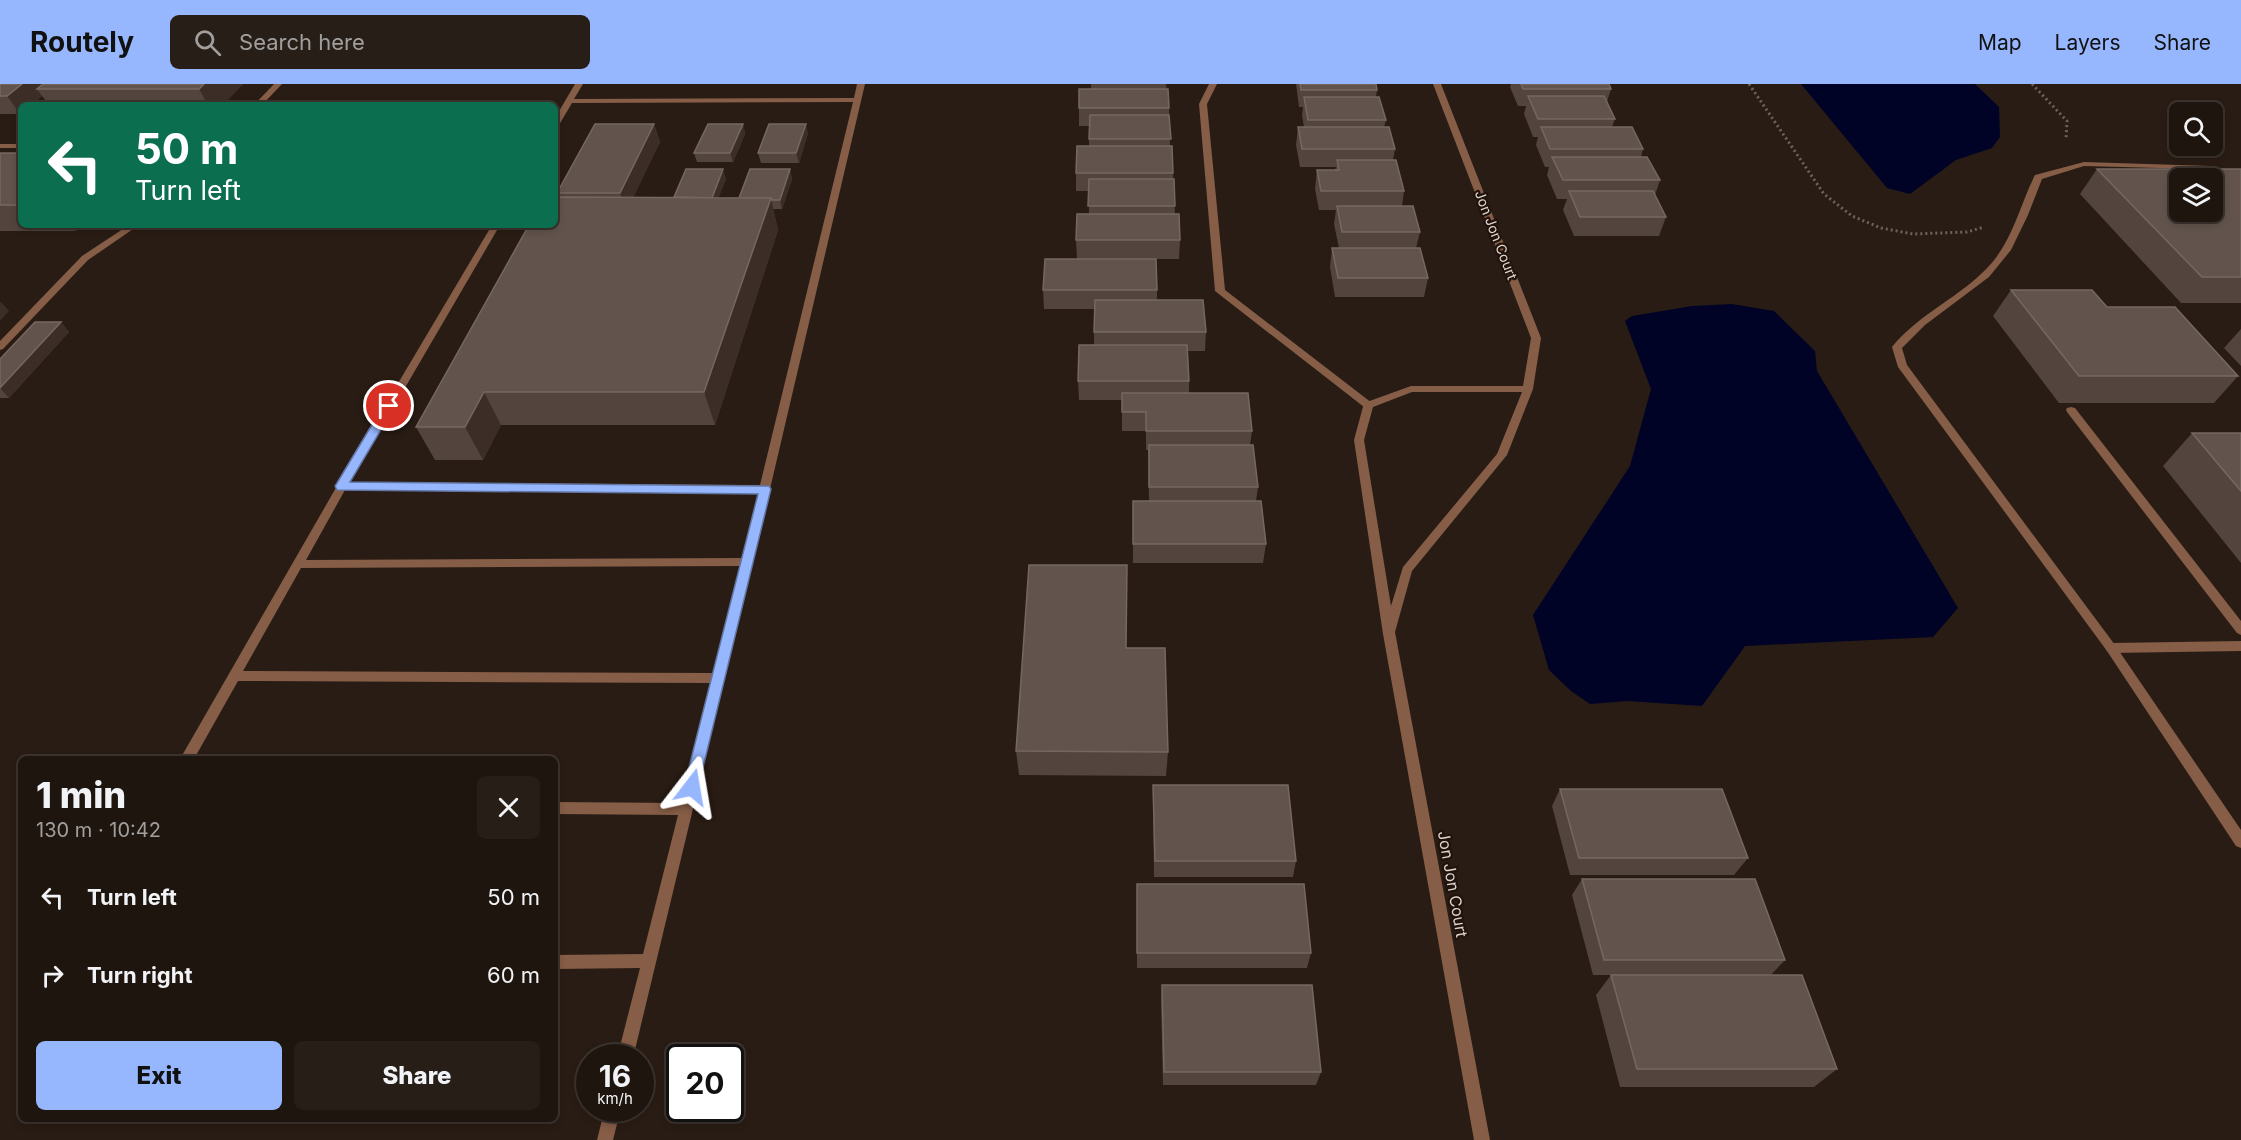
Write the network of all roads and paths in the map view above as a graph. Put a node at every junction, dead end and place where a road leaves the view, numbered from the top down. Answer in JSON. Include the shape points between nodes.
{"nodes":[{"id":1,"x":278,"y":84,"type":"edge"},
{"id":2,"x":579,"y":84,"type":"edge"},
{"id":3,"x":861,"y":84,"type":"edge"},
{"id":4,"x":1213,"y":84,"type":"edge"},
{"id":5,"x":1437,"y":84,"type":"edge"},
{"id":6,"x":1749,"y":84,"type":"edge"},
{"id":7,"x":857,"y":100,"type":"junction"},
{"id":8,"x":569,"y":101,"type":"junction"},
{"id":9,"x":261,"y":102,"type":"edge"},
{"id":10,"x":558,"y":120,"type":"edge"},
{"id":11,"x":0,"y":146,"type":"edge"},
{"id":12,"x":18,"y":146,"type":"edge"},
{"id":13,"x":2241,"y":183,"type":"edge"},
{"id":14,"x":1992,"y":224,"type":"dead end"},
{"id":15,"x":130,"y":228,"type":"edge"},
{"id":16,"x":494,"y":228,"type":"edge"},
{"id":17,"x":0,"y":347,"type":"edge"},
{"id":18,"x":1528,"y":389,"type":"junction"},
{"id":19,"x":1368,"y":405,"type":"junction"},
{"id":20,"x":2071,"y":410,"type":"dead end"},
{"id":21,"x":342,"y":486,"type":"junction"},
{"id":22,"x":765,"y":489,"type":"junction"},
{"id":23,"x":747,"y":562,"type":"junction"},
{"id":24,"x":300,"y":564,"type":"junction"},
{"id":25,"x":2241,"y":630,"type":"edge"},
{"id":26,"x":1389,"y":634,"type":"junction"},
{"id":27,"x":2241,"y":646,"type":"edge"},
{"id":28,"x":2111,"y":648,"type":"junction"},
{"id":29,"x":234,"y":676,"type":"junction"},
{"id":30,"x":719,"y":678,"type":"junction"},
{"id":31,"x":189,"y":756,"type":"edge"},
{"id":32,"x":558,"y":808,"type":"edge"},
{"id":33,"x":686,"y":809,"type":"junction"},
{"id":34,"x":2241,"y":842,"type":"edge"},
{"id":35,"x":649,"y":961,"type":"junction"},
{"id":36,"x":558,"y":962,"type":"edge"},
{"id":37,"x":628,"y":1044,"type":"edge"},
{"id":38,"x":610,"y":1122,"type":"edge"},
{"id":39,"x":605,"y":1140,"type":"edge"},
{"id":40,"x":1482,"y":1140,"type":"edge"}],
"edges":[{"from":1,"to":9,"type":"street"},
{"from":2,"to":8,"type":"street"},
{"from":3,"to":7,"type":"street"},
{"from":4,"to":19,"type":"street","via":[[1203,104],[1220,291]]},
{"from":5,"to":18,"type":"street","name":"Jon Jon Court","via":[[1536,338]]},
{"from":6,"to":14,"type":"path","via":[[1824,194],[1840,210],[1871,226],[1907,235],[1972,232]]},
{"from":7,"to":8,"type":"street"},
{"from":7,"to":22,"type":"street"},
{"from":8,"to":10,"type":"street"},
{"from":11,"to":12,"type":"street"},
{"from":13,"to":28,"type":"street","via":[[2211,168],[2084,164],[2038,177],[2006,250],[1986,274],[1897,347],[1902,365]]},
{"from":15,"to":17,"type":"street","via":[[85,258]]},
{"from":16,"to":21,"type":"street"},
{"from":18,"to":19,"type":"street","via":[[1411,389]]},
{"from":18,"to":26,"type":"street","name":"Jon Jon Court","via":[[1502,454],[1407,570]]},
{"from":19,"to":26,"type":"street","name":"Jon Jon Court","via":[[1359,440]]},
{"from":20,"to":25,"type":"street"},
{"from":21,"to":22,"type":"street"},
{"from":21,"to":24,"type":"street"},
{"from":22,"to":23,"type":"street"},
{"from":23,"to":24,"type":"street"},
{"from":23,"to":30,"type":"street"},
{"from":24,"to":29,"type":"street"},
{"from":26,"to":40,"type":"street","name":"Jon Jon Court"},
{"from":27,"to":28,"type":"street"},
{"from":28,"to":34,"type":"street"},
{"from":29,"to":30,"type":"street"},
{"from":29,"to":31,"type":"street"},
{"from":30,"to":33,"type":"street"},
{"from":32,"to":33,"type":"street"},
{"from":33,"to":35,"type":"street"},
{"from":35,"to":36,"type":"street"},
{"from":35,"to":37,"type":"street"},
{"from":38,"to":39,"type":"street"}]}
